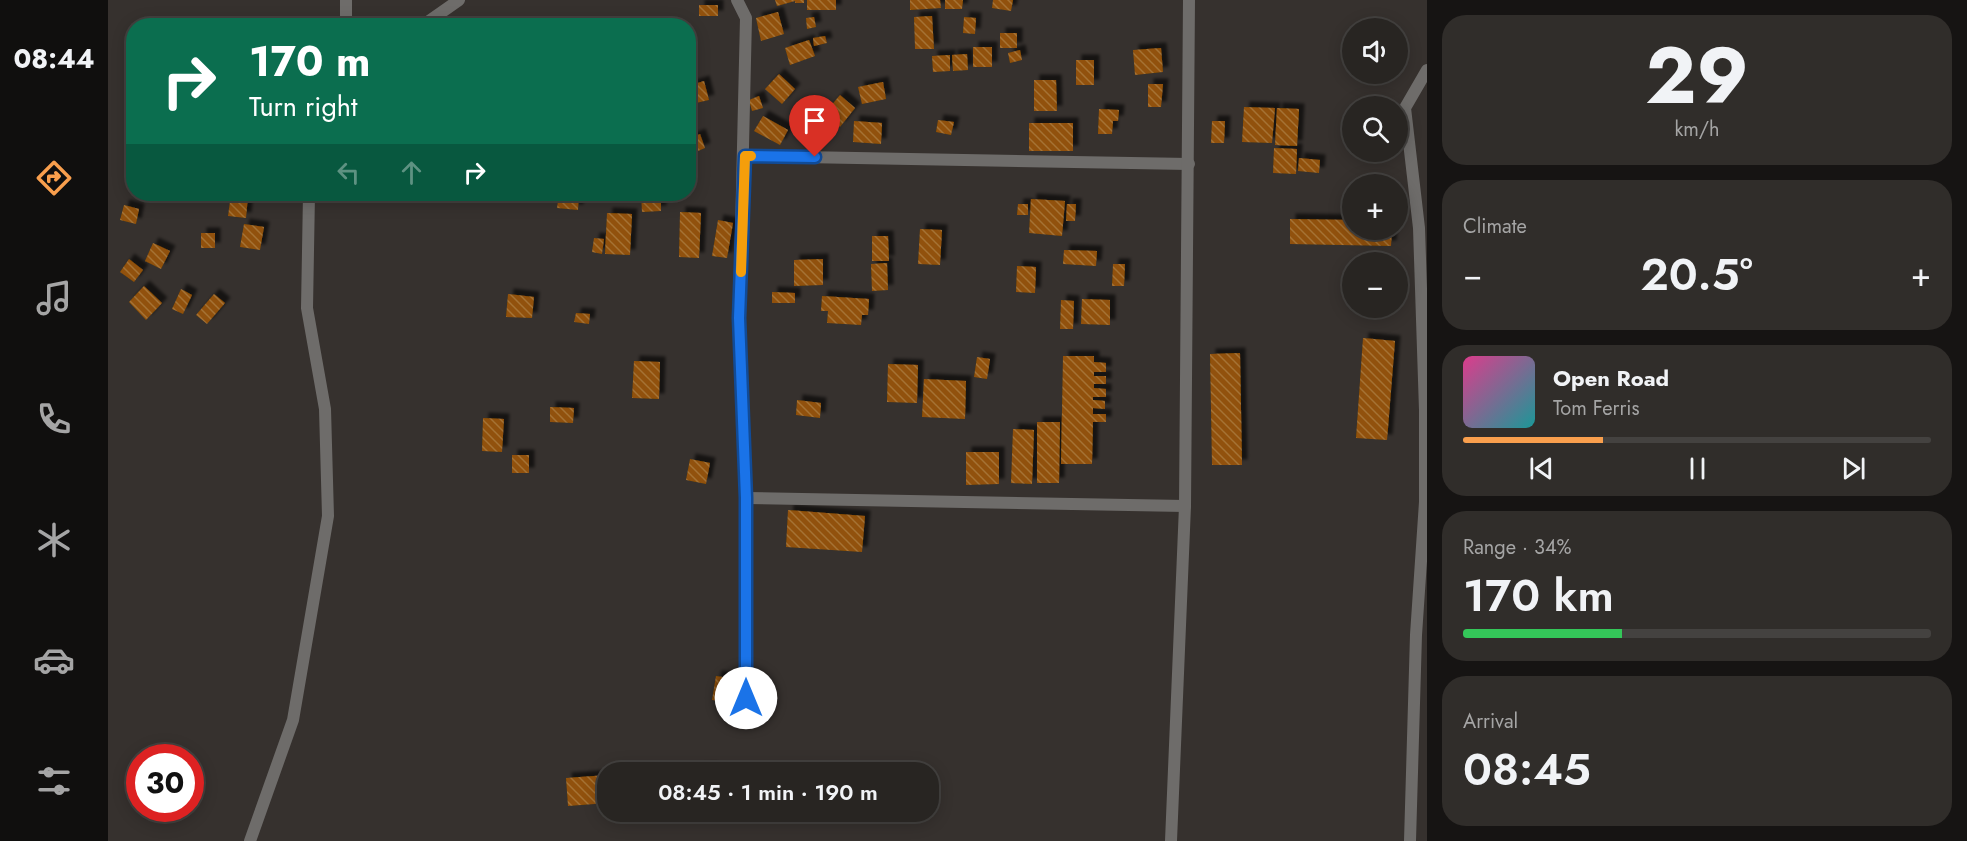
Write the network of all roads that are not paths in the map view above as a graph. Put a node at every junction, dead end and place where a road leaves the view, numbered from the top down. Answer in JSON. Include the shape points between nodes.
{"nodes":[{"id":1,"x":346,"y":0,"type":"edge"},
{"id":2,"x":459,"y":0,"type":"edge"},
{"id":3,"x":737,"y":0,"type":"edge"},
{"id":4,"x":1189,"y":0,"type":"edge"},
{"id":5,"x":346,"y":18,"type":"edge"},
{"id":6,"x":433,"y":18,"type":"edge"},
{"id":7,"x":1427,"y":70,"type":"edge"},
{"id":8,"x":745,"y":156,"type":"junction"},
{"id":9,"x":1189,"y":164,"type":"junction"},
{"id":10,"x":309,"y":201,"type":"edge"},
{"id":11,"x":746,"y":498,"type":"junction"},
{"id":12,"x":1185,"y":506,"type":"junction"},
{"id":13,"x":746,"y":721,"type":"dead end"},
{"id":14,"x":250,"y":841,"type":"edge"},
{"id":15,"x":1171,"y":841,"type":"edge"},
{"id":16,"x":1410,"y":841,"type":"edge"}],
"edges":[{"from":1,"to":5,"type":"street"},
{"from":2,"to":6,"type":"street"},
{"from":3,"to":8,"type":"street","via":[[746,18]]},
{"from":4,"to":9,"type":"street"},
{"from":7,"to":16,"type":"street","via":[[1405,108],[1419,228],[1425,410],[1425,502],[1416,635]]},
{"from":8,"to":9,"type":"street"},
{"from":8,"to":11,"type":"street","via":[[739,318]]},
{"from":9,"to":12,"type":"street"},
{"from":10,"to":14,"type":"street","via":[[307,308],[325,409],[328,516],[293,720]]},
{"from":11,"to":12,"type":"street"},
{"from":11,"to":13,"type":"street"},
{"from":12,"to":15,"type":"street"}]}
